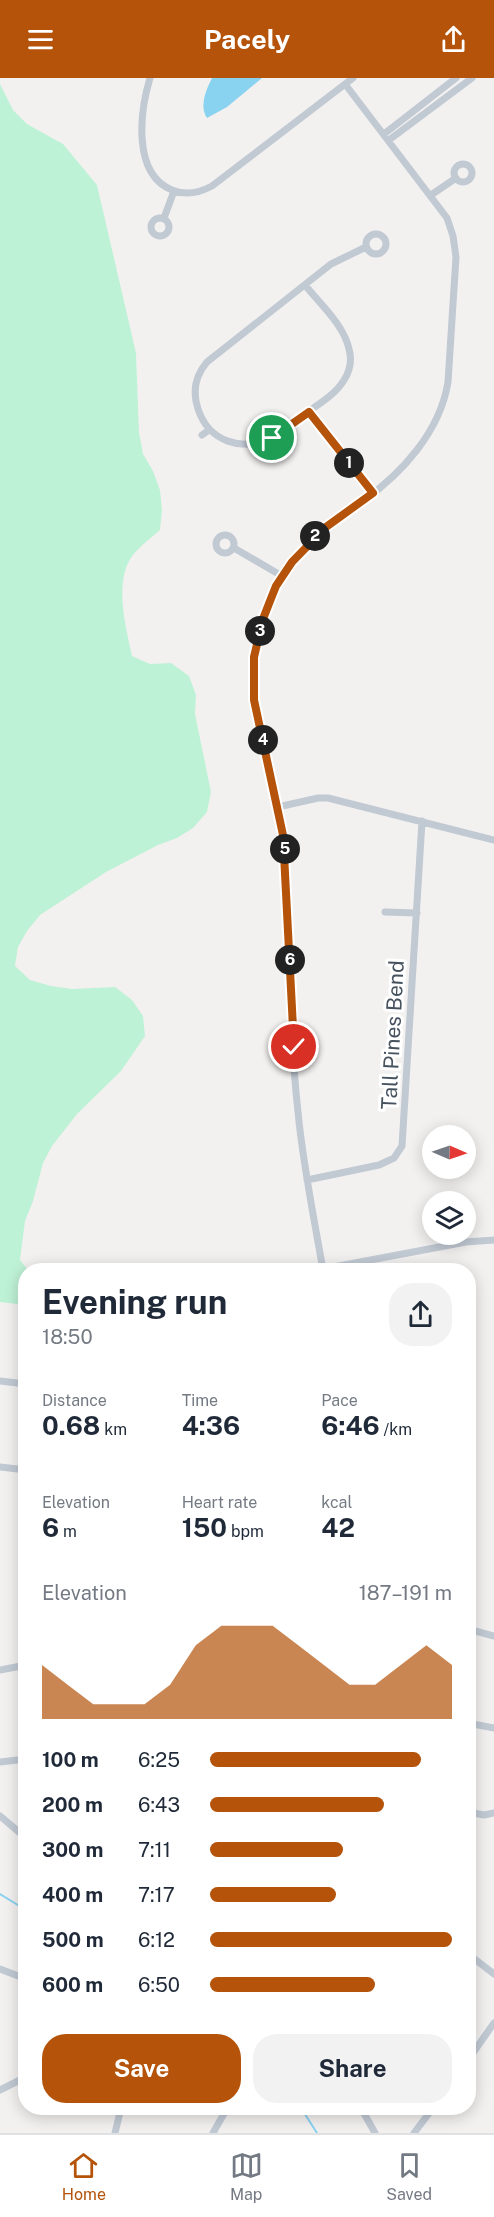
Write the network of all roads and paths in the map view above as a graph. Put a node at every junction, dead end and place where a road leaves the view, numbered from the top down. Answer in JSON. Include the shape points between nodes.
{"nodes":[{"id":1,"x":150,"y":78,"type":"edge"},
{"id":2,"x":353,"y":78,"type":"edge"},
{"id":3,"x":456,"y":78,"type":"edge"},
{"id":4,"x":471,"y":78,"type":"edge"},
{"id":5,"x":345,"y":84,"type":"junction"},
{"id":6,"x":384,"y":134,"type":"junction"},
{"id":7,"x":389,"y":140,"type":"junction"},
{"id":8,"x":456,"y":178,"type":"dead end"},
{"id":9,"x":174,"y":191,"type":"junction"},
{"id":10,"x":431,"y":195,"type":"junction"},
{"id":11,"x":164,"y":218,"type":"dead end"},
{"id":12,"x":366,"y":247,"type":"dead end"},
{"id":13,"x":305,"y":285,"type":"junction"},
{"id":14,"x":309,"y":412,"type":"junction"},
{"id":15,"x":209,"y":430,"type":"junction"},
{"id":16,"x":202,"y":435,"type":"dead end"},
{"id":17,"x":373,"y":493,"type":"junction"},
{"id":18,"x":234,"y":548,"type":"dead end"},
{"id":19,"x":282,"y":576,"type":"junction"},
{"id":20,"x":278,"y":807,"type":"junction"},
{"id":21,"x":422,"y":821,"type":"junction"},
{"id":22,"x":494,"y":840,"type":"edge"},
{"id":23,"x":385,"y":912,"type":"dead end"},
{"id":24,"x":417,"y":913,"type":"junction"},
{"id":25,"x":307,"y":1180,"type":"junction"},
{"id":26,"x":494,"y":1239,"type":"edge"},
{"id":27,"x":322,"y":1263,"type":"edge"},
{"id":28,"x":359,"y":1263,"type":"edge"},
{"id":29,"x":0,"y":1381,"type":"edge"},
{"id":30,"x":18,"y":1383,"type":"edge"},
{"id":31,"x":0,"y":1467,"type":"edge"},
{"id":32,"x":18,"y":1469,"type":"edge"},
{"id":33,"x":476,"y":1631,"type":"edge"},
{"id":34,"x":494,"y":1636,"type":"edge"},
{"id":35,"x":18,"y":1667,"type":"edge"},
{"id":36,"x":0,"y":1670,"type":"edge"},
{"id":37,"x":476,"y":1725,"type":"edge"},
{"id":38,"x":494,"y":1728,"type":"edge"},
{"id":39,"x":18,"y":1760,"type":"edge"},
{"id":40,"x":0,"y":1762,"type":"edge"},
{"id":41,"x":494,"y":1812,"type":"edge"},
{"id":42,"x":476,"y":1814,"type":"edge"},
{"id":43,"x":0,"y":1816,"type":"edge"},
{"id":44,"x":18,"y":1831,"type":"edge"},
{"id":45,"x":476,"y":1960,"type":"edge"},
{"id":46,"x":0,"y":1969,"type":"edge"},
{"id":47,"x":494,"y":1974,"type":"edge"},
{"id":48,"x":18,"y":1976,"type":"edge"},
{"id":49,"x":494,"y":2023,"type":"edge"},
{"id":50,"x":476,"y":2049,"type":"edge"},
{"id":51,"x":18,"y":2081,"type":"edge"},
{"id":52,"x":0,"y":2090,"type":"edge"},
{"id":53,"x":119,"y":2115,"type":"edge"},
{"id":54,"x":223,"y":2115,"type":"edge"},
{"id":55,"x":365,"y":2115,"type":"edge"},
{"id":56,"x":428,"y":2115,"type":"edge"},
{"id":57,"x":115,"y":2133,"type":"edge"},
{"id":58,"x":213,"y":2133,"type":"edge"},
{"id":59,"x":375,"y":2133,"type":"edge"},
{"id":60,"x":414,"y":2133,"type":"edge"}],
"edges":[{"from":1,"to":9,"type":"street","via":[[142,117],[146,157],[153,176]]},
{"from":2,"to":5,"type":"street"},
{"from":3,"to":6,"type":"street"},
{"from":4,"to":7,"type":"street"},
{"from":5,"to":6,"type":"street"},
{"from":5,"to":9,"type":"street","via":[[212,186],[196,193]]},
{"from":6,"to":7,"type":"street"},
{"from":7,"to":10,"type":"street"},
{"from":8,"to":10,"type":"street"},
{"from":9,"to":11,"type":"street"},
{"from":10,"to":17,"type":"street","via":[[447,218],[455,246],[446,394],[410,459]]},
{"from":12,"to":13,"type":"street","via":[[336,261]]},
{"from":13,"to":14,"type":"street","via":[[341,330],[350,355],[343,382]]},
{"from":13,"to":15,"type":"street","via":[[201,368],[195,399]]},
{"from":14,"to":15,"type":"street","via":[[277,435],[252,444],[231,443]]},
{"from":14,"to":17,"type":"street"},
{"from":15,"to":16,"type":"street"},
{"from":17,"to":19,"type":"street","via":[[315,536]]},
{"from":18,"to":19,"type":"street"},
{"from":19,"to":20,"type":"street","via":[[263,619],[253,678],[258,722]]},
{"from":20,"to":21,"type":"street","via":[[328,798]]},
{"from":20,"to":25,"type":"street","via":[[285,849],[298,1111]]},
{"from":21,"to":22,"type":"street"},
{"from":21,"to":24,"type":"street","name":"Tall Pines Bend"},
{"from":23,"to":24,"type":"street"},
{"from":24,"to":25,"type":"street","name":"Tall Pines Bend","via":[[402,1146],[394,1158],[379,1165]]},
{"from":25,"to":27,"type":"street"},
{"from":26,"to":28,"type":"street"},
{"from":29,"to":30,"type":"street"},
{"from":31,"to":32,"type":"street"},
{"from":33,"to":34,"type":"street"},
{"from":35,"to":36,"type":"street"},
{"from":37,"to":38,"type":"street"},
{"from":39,"to":40,"type":"street"},
{"from":41,"to":42,"type":"street"},
{"from":43,"to":44,"type":"street"},
{"from":45,"to":47,"type":"street"},
{"from":46,"to":48,"type":"street"},
{"from":49,"to":50,"type":"street"},
{"from":51,"to":52,"type":"street"},
{"from":53,"to":57,"type":"street"},
{"from":54,"to":58,"type":"street"},
{"from":55,"to":59,"type":"street"},
{"from":56,"to":60,"type":"street"}]}
